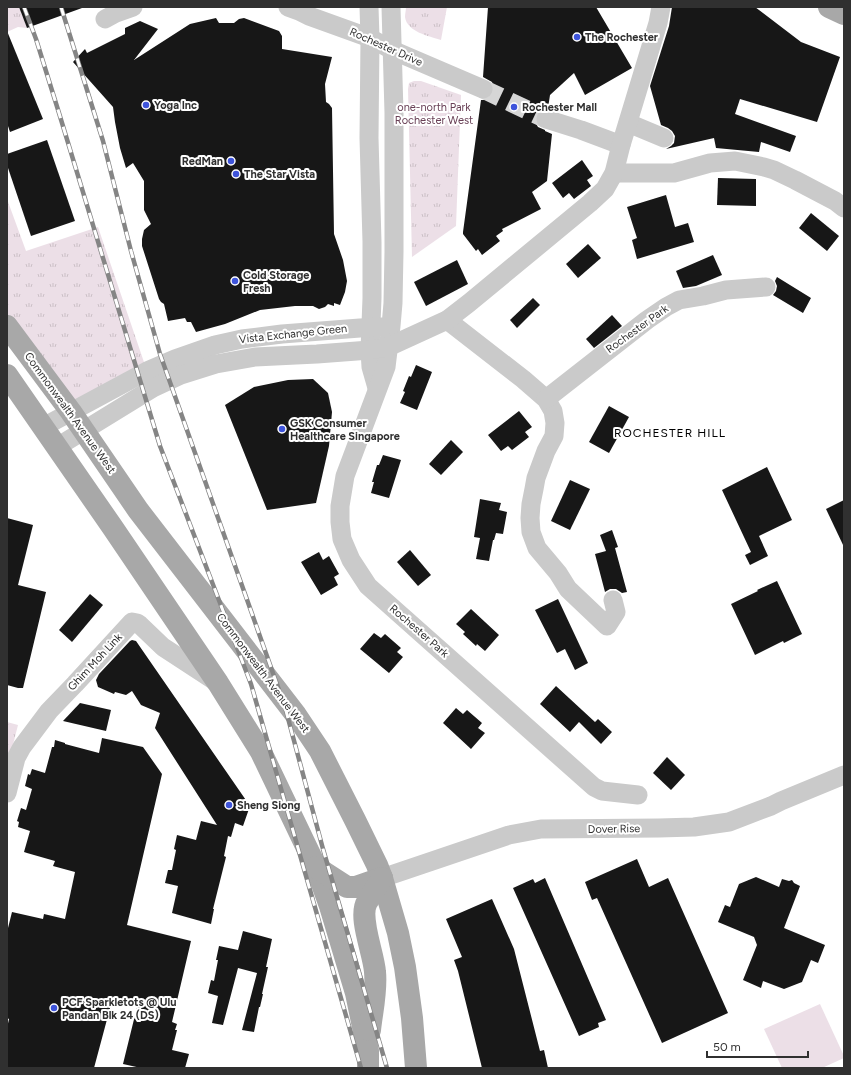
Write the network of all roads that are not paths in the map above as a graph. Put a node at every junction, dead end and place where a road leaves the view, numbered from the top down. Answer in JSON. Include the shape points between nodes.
{"nodes":[{"id":1,"x":133,"y":7,"type":"edge"},
{"id":2,"x":288,"y":7,"type":"edge"},
{"id":3,"x":369,"y":7,"type":"edge"},
{"id":4,"x":391,"y":7,"type":"edge"},
{"id":5,"x":661,"y":7,"type":"edge"},
{"id":6,"x":829,"y":7,"type":"edge"},
{"id":7,"x":844,"y":14,"type":"edge"},
{"id":8,"x":106,"y":20,"type":"dead end"},
{"id":9,"x":370,"y":38,"type":"junction"},
{"id":10,"x":392,"y":50,"type":"junction"},
{"id":11,"x":483,"y":89,"type":"tunnel mouth"},
{"id":12,"x":546,"y":119,"type":"tunnel mouth"},
{"id":13,"x":628,"y":123,"type":"junction"},
{"id":14,"x":664,"y":138,"type":"dead end"},
{"id":15,"x":621,"y":146,"type":"junction"},
{"id":16,"x":614,"y":173,"type":"junction"},
{"id":17,"x":844,"y":208,"type":"edge"},
{"id":18,"x":766,"y":287,"type":"dead end"},
{"id":19,"x":447,"y":320,"type":"junction"},
{"id":20,"x":7,"y":326,"type":"edge"},
{"id":21,"x":391,"y":326,"type":"junction"},
{"id":22,"x":370,"y":328,"type":"junction"},
{"id":23,"x":388,"y":347,"type":"junction"},
{"id":24,"x":370,"y":350,"type":"junction"},
{"id":25,"x":7,"y":375,"type":"edge"},
{"id":26,"x":377,"y":388,"type":"junction"},
{"id":27,"x":546,"y":399,"type":"junction"},
{"id":28,"x":71,"y":412,"type":"junction"},
{"id":29,"x":43,"y":427,"type":"junction"},
{"id":30,"x":84,"y":430,"type":"junction"},
{"id":31,"x":57,"y":447,"type":"junction"},
{"id":32,"x":612,"y":600,"type":"dead end"},
{"id":33,"x":218,"y":683,"type":"junction"},
{"id":34,"x":844,"y":775,"type":"edge"},
{"id":35,"x":7,"y":793,"type":"edge"},
{"id":36,"x":638,"y":795,"type":"dead end"},
{"id":37,"x":316,"y":867,"type":"junction"},
{"id":38,"x":382,"y":878,"type":"junction"},
{"id":39,"x":368,"y":1060,"type":"edge"},
{"id":40,"x":416,"y":1068,"type":"edge"}],
"edges":[{"from":1,"to":8,"type":"street"},
{"from":2,"to":9,"type":"street","name":"Rochester Drive"},
{"from":3,"to":9,"type":"street"},
{"from":4,"to":10,"type":"street"},
{"from":5,"to":13,"type":"street"},
{"from":6,"to":7,"type":"main road"},
{"from":9,"to":10,"type":"street","name":"Rochester Drive"},
{"from":9,"to":22,"type":"street"},
{"from":10,"to":11,"type":"street","name":"Rochester Drive"},
{"from":10,"to":21,"type":"street","via":[[394,252]]},
{"from":12,"to":15,"type":"street"},
{"from":13,"to":14,"type":"street"},
{"from":13,"to":15,"type":"street"},
{"from":15,"to":16,"type":"street"},
{"from":16,"to":17,"type":"street","via":[[674,173],[710,163],[735,161],[774,170]]},
{"from":16,"to":19,"type":"street","via":[[605,189],[590,203]]},
{"from":18,"to":27,"type":"street","name":"Rochester Park","via":[[726,290],[679,300],[647,320]]},
{"from":19,"to":23,"type":"street"},
{"from":19,"to":27,"type":"street"},
{"from":20,"to":28,"type":"main road","name":"Commonwealth Avenue West"},
{"from":21,"to":22,"type":"street","name":"Vista Exchange Green"},
{"from":21,"to":23,"type":"street"},
{"from":22,"to":24,"type":"street"},
{"from":22,"to":28,"type":"street","name":"Vista Exchange Green","via":[[249,338],[215,345],[147,371]]},
{"from":23,"to":24,"type":"street","name":"Vista Exchange Green"},
{"from":23,"to":26,"type":"street","name":"Rochester Park","via":[[386,367]]},
{"from":24,"to":26,"type":"street","via":[[371,367]]},
{"from":24,"to":30,"type":"street","name":"Vista Exchange Green","via":[[255,357],[216,364],[181,375],[153,388]]},
{"from":25,"to":29,"type":"main road"},
{"from":26,"to":36,"type":"street","name":"Rochester Park","via":[[345,476],[340,506],[342,539],[351,560],[368,586],[594,787],[602,791]]},
{"from":27,"to":32,"type":"street","via":[[553,411],[554,436],[536,478],[530,511],[531,532],[537,548],[568,589],[608,626],[616,612]]},
{"from":28,"to":29,"type":"street","name":"Vista Exchange Green"},
{"from":28,"to":30,"type":"main road","name":"Commonwealth Avenue West"},
{"from":29,"to":31,"type":"main road"},
{"from":30,"to":31,"type":"street","name":"Vista Exchange Green"},
{"from":30,"to":38,"type":"main road","name":"Commonwealth Avenue West","via":[[138,510],[300,721],[320,751]]},
{"from":31,"to":33,"type":"main road"},
{"from":33,"to":35,"type":"street","name":"Ghim Moh Link","via":[[163,648],[140,625],[132,622],[49,711],[22,747],[16,758]]},
{"from":33,"to":37,"type":"main road","via":[[261,752]]},
{"from":34,"to":38,"type":"street","name":"Dover Rise","via":[[729,822],[694,827],[542,829],[509,835]]},
{"from":37,"to":38,"type":"main road","via":[[347,887],[356,888]]},
{"from":37,"to":39,"type":"main road","via":[[356,993]]},
{"from":38,"to":39,"type":"main road","via":[[366,902],[364,913],[375,970]]},
{"from":38,"to":40,"type":"main road","name":"Commonwealth Avenue West","via":[[405,967]]}]}
